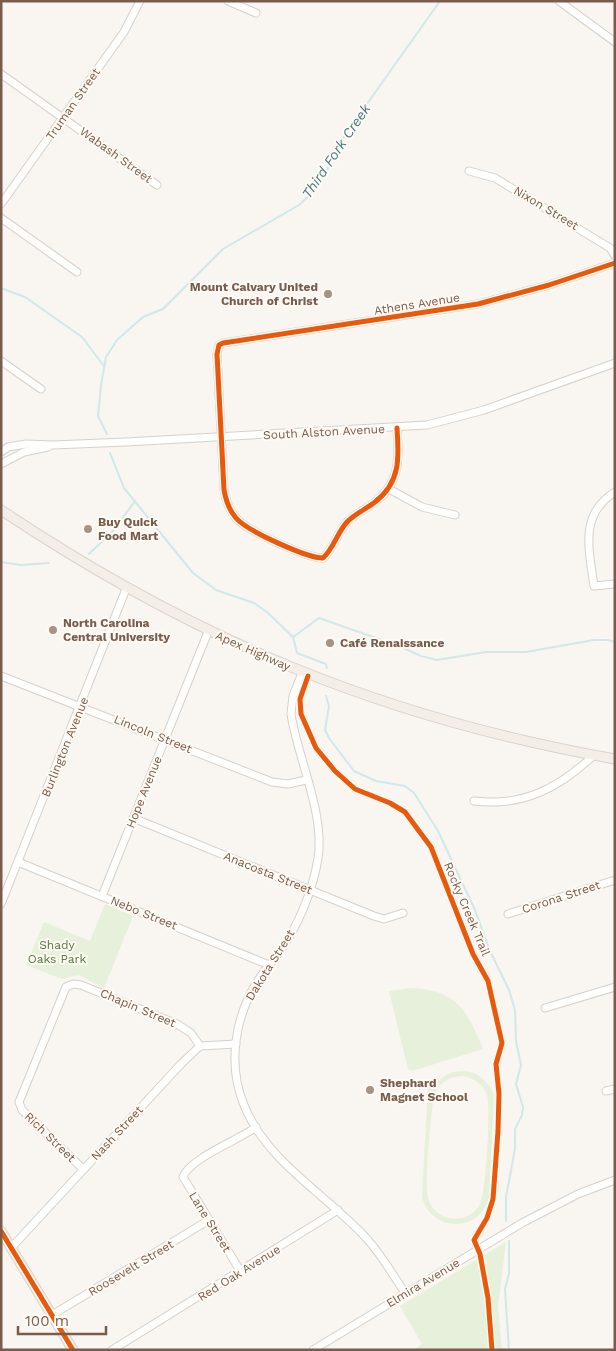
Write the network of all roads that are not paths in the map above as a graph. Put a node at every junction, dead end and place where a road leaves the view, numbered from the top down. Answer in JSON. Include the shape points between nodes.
{"nodes":[{"id":1,"x":140,"y":1,"type":"edge"},
{"id":2,"x":228,"y":1,"type":"edge"},
{"id":3,"x":560,"y":1,"type":"edge"},
{"id":4,"x":256,"y":13,"type":"dead end"},
{"id":5,"x":615,"y":42,"type":"edge"},
{"id":6,"x":1,"y":74,"type":"edge"},
{"id":7,"x":63,"y":117,"type":"junction"},
{"id":8,"x":470,"y":171,"type":"dead end"},
{"id":9,"x":157,"y":185,"type":"dead end"},
{"id":10,"x":1,"y":204,"type":"edge"},
{"id":11,"x":1,"y":218,"type":"edge"},
{"id":12,"x":615,"y":256,"type":"edge"},
{"id":13,"x":615,"y":263,"type":"edge"},
{"id":14,"x":77,"y":272,"type":"dead end"},
{"id":15,"x":1,"y":361,"type":"edge"},
{"id":16,"x":615,"y":363,"type":"edge"},
{"id":17,"x":40,"y":389,"type":"dead end"},
{"id":18,"x":397,"y":428,"type":"junction"},
{"id":19,"x":220,"y":437,"type":"junction"},
{"id":20,"x":53,"y":445,"type":"junction"},
{"id":21,"x":4,"y":447,"type":"edge"},
{"id":22,"x":1,"y":452,"type":"edge"},
{"id":23,"x":1,"y":464,"type":"edge"},
{"id":24,"x":389,"y":489,"type":"junction"},
{"id":25,"x":615,"y":492,"type":"edge"},
{"id":26,"x":1,"y":510,"type":"edge"},
{"id":27,"x":455,"y":516,"type":"dead end"},
{"id":28,"x":615,"y":584,"type":"edge"},
{"id":29,"x":126,"y":588,"type":"junction"},
{"id":30,"x":208,"y":632,"type":"junction"},
{"id":31,"x":302,"y":673,"type":"junction"},
{"id":32,"x":1,"y":676,"type":"edge"},
{"id":33,"x":81,"y":706,"type":"junction"},
{"id":34,"x":165,"y":739,"type":"junction"},
{"id":35,"x":594,"y":755,"type":"junction"},
{"id":36,"x":615,"y":759,"type":"edge"},
{"id":37,"x":306,"y":780,"type":"junction"},
{"id":38,"x":474,"y":801,"type":"dead end"},
{"id":39,"x":133,"y":818,"type":"junction"},
{"id":40,"x":18,"y":862,"type":"junction"},
{"id":41,"x":615,"y":880,"type":"edge"},
{"id":42,"x":309,"y":890,"type":"junction"},
{"id":43,"x":102,"y":896,"type":"junction"},
{"id":44,"x":1,"y":904,"type":"edge"},
{"id":45,"x":404,"y":913,"type":"dead end"},
{"id":46,"x":508,"y":914,"type":"dead end"},
{"id":47,"x":269,"y":965,"type":"junction"},
{"id":48,"x":615,"y":987,"type":"edge"},
{"id":49,"x":545,"y":1008,"type":"dead end"},
{"id":50,"x":236,"y":1044,"type":"junction"},
{"id":51,"x":200,"y":1046,"type":"junction"},
{"id":52,"x":615,"y":1089,"type":"edge"},
{"id":53,"x":606,"y":1091,"type":"dead end"},
{"id":54,"x":20,"y":1102,"type":"joint"},
{"id":55,"x":256,"y":1127,"type":"junction"},
{"id":56,"x":83,"y":1169,"type":"junction"},
{"id":57,"x":615,"y":1180,"type":"edge"},
{"id":58,"x":338,"y":1210,"type":"junction"},
{"id":59,"x":209,"y":1220,"type":"junction"},
{"id":60,"x":1,"y":1232,"type":"edge"},
{"id":61,"x":11,"y":1248,"type":"junction"},
{"id":62,"x":241,"y":1272,"type":"junction"},
{"id":63,"x":404,"y":1293,"type":"junction"},
{"id":64,"x":52,"y":1315,"type":"junction"},
{"id":65,"x":74,"y":1350,"type":"edge"},
{"id":66,"x":112,"y":1350,"type":"edge"},
{"id":67,"x":313,"y":1350,"type":"edge"}],
"edges":[{"from":1,"to":7,"type":"street","name":"Truman Street","via":[[124,32]]},
{"from":2,"to":4,"type":"street"},
{"from":3,"to":5,"type":"street"},
{"from":6,"to":7,"type":"street","name":"Wabash Street"},
{"from":7,"to":9,"type":"street","name":"Wabash Street"},
{"from":7,"to":10,"type":"street","name":"Truman Street"},
{"from":8,"to":12,"type":"street","name":"Nixon Street","via":[[496,178],[582,229],[610,248]]},
{"from":11,"to":14,"type":"street"},
{"from":13,"to":19,"type":"street","name":"Athens Avenue","via":[[478,304],[222,342],[217,354]]},
{"from":15,"to":17,"type":"street"},
{"from":16,"to":18,"type":"street","name":"South Alston Avenue","via":[[469,415]]},
{"from":18,"to":19,"type":"street","name":"South Alston Avenue"},
{"from":18,"to":24,"type":"street","via":[[398,468]]},
{"from":19,"to":20,"type":"street","name":"South Alston Avenue"},
{"from":19,"to":24,"type":"street","via":[[224,490],[227,504],[236,519],[254,532],[311,555],[323,558],[347,523]]},
{"from":20,"to":21,"type":"street"},
{"from":20,"to":23,"type":"street","via":[[24,452]]},
{"from":21,"to":22,"type":"street"},
{"from":24,"to":27,"type":"street","via":[[422,507]]},
{"from":25,"to":28,"type":"street","via":[[594,512],[588,528],[594,586]]},
{"from":26,"to":29,"type":"main road","name":"Apex Highway"},
{"from":29,"to":30,"type":"main road","name":"Apex Highway"},
{"from":29,"to":33,"type":"street","name":"Burlington Avenue"},
{"from":30,"to":31,"type":"main road","name":"Apex Highway"},
{"from":30,"to":34,"type":"street","name":"Hope Avenue"},
{"from":31,"to":35,"type":"main road","name":"Apex Highway","via":[[462,726]]},
{"from":31,"to":37,"type":"street","name":"Dakota Street","via":[[293,696],[292,714]]},
{"from":32,"to":33,"type":"street","name":"Lincoln Street"},
{"from":33,"to":34,"type":"street","name":"Lincoln Street"},
{"from":33,"to":40,"type":"street","name":"Burlington Avenue"},
{"from":34,"to":37,"type":"street","name":"Lincoln Street","via":[[272,782],[288,784]]},
{"from":34,"to":39,"type":"street","name":"Hope Avenue"},
{"from":35,"to":36,"type":"main road","name":"Apex Highway"},
{"from":35,"to":38,"type":"street","via":[[571,776],[524,798],[506,803]]},
{"from":37,"to":42,"type":"street","name":"Dakota Street","via":[[320,835],[318,860]]},
{"from":39,"to":42,"type":"street","name":"Anacosta Street"},
{"from":39,"to":43,"type":"street","name":"Hope Avenue"},
{"from":40,"to":43,"type":"street","name":"Nebo Street"},
{"from":40,"to":44,"type":"street","name":"Burlington Avenue"},
{"from":41,"to":46,"type":"street","name":"Corona Street"},
{"from":42,"to":45,"type":"street","name":"Anacosta Street","via":[[378,918]]},
{"from":42,"to":47,"type":"street","name":"Dakota Street","via":[[288,939]]},
{"from":43,"to":47,"type":"street","name":"Nebo Street"},
{"from":47,"to":50,"type":"street","name":"Dakota Street","via":[[246,1002]]},
{"from":48,"to":49,"type":"street"},
{"from":50,"to":51,"type":"street"},
{"from":50,"to":55,"type":"street","name":"Dakota Street","via":[[239,1092]]},
{"from":51,"to":54,"type":"street","name":"Chapin Street","via":[[191,1033],[178,1024],[81,985],[69,986],[62,992]]},
{"from":51,"to":56,"type":"street","name":"Nash Street"},
{"from":52,"to":53,"type":"street"},
{"from":54,"to":56,"type":"street","name":"Rich Street","via":[[22,1110]]},
{"from":55,"to":58,"type":"street","name":"Dakota Street","via":[[276,1154]]},
{"from":55,"to":59,"type":"street","name":"Lane Street","via":[[185,1171],[185,1181]]},
{"from":56,"to":61,"type":"street","name":"Nash Street"},
{"from":57,"to":63,"type":"street","name":"Elmira Avenue","via":[[578,1194],[522,1223]]},
{"from":58,"to":62,"type":"street","name":"Red Oak Avenue"},
{"from":58,"to":63,"type":"street","name":"Dakota Street","via":[[372,1245]]},
{"from":59,"to":62,"type":"street","name":"Lane Street"},
{"from":59,"to":64,"type":"street","name":"Roosevelt Street"},
{"from":60,"to":61,"type":"main road"},
{"from":61,"to":64,"type":"main road"},
{"from":62,"to":66,"type":"street","name":"Red Oak Avenue"},
{"from":63,"to":67,"type":"street","name":"Elmira Avenue"},
{"from":64,"to":65,"type":"main road"}]}
